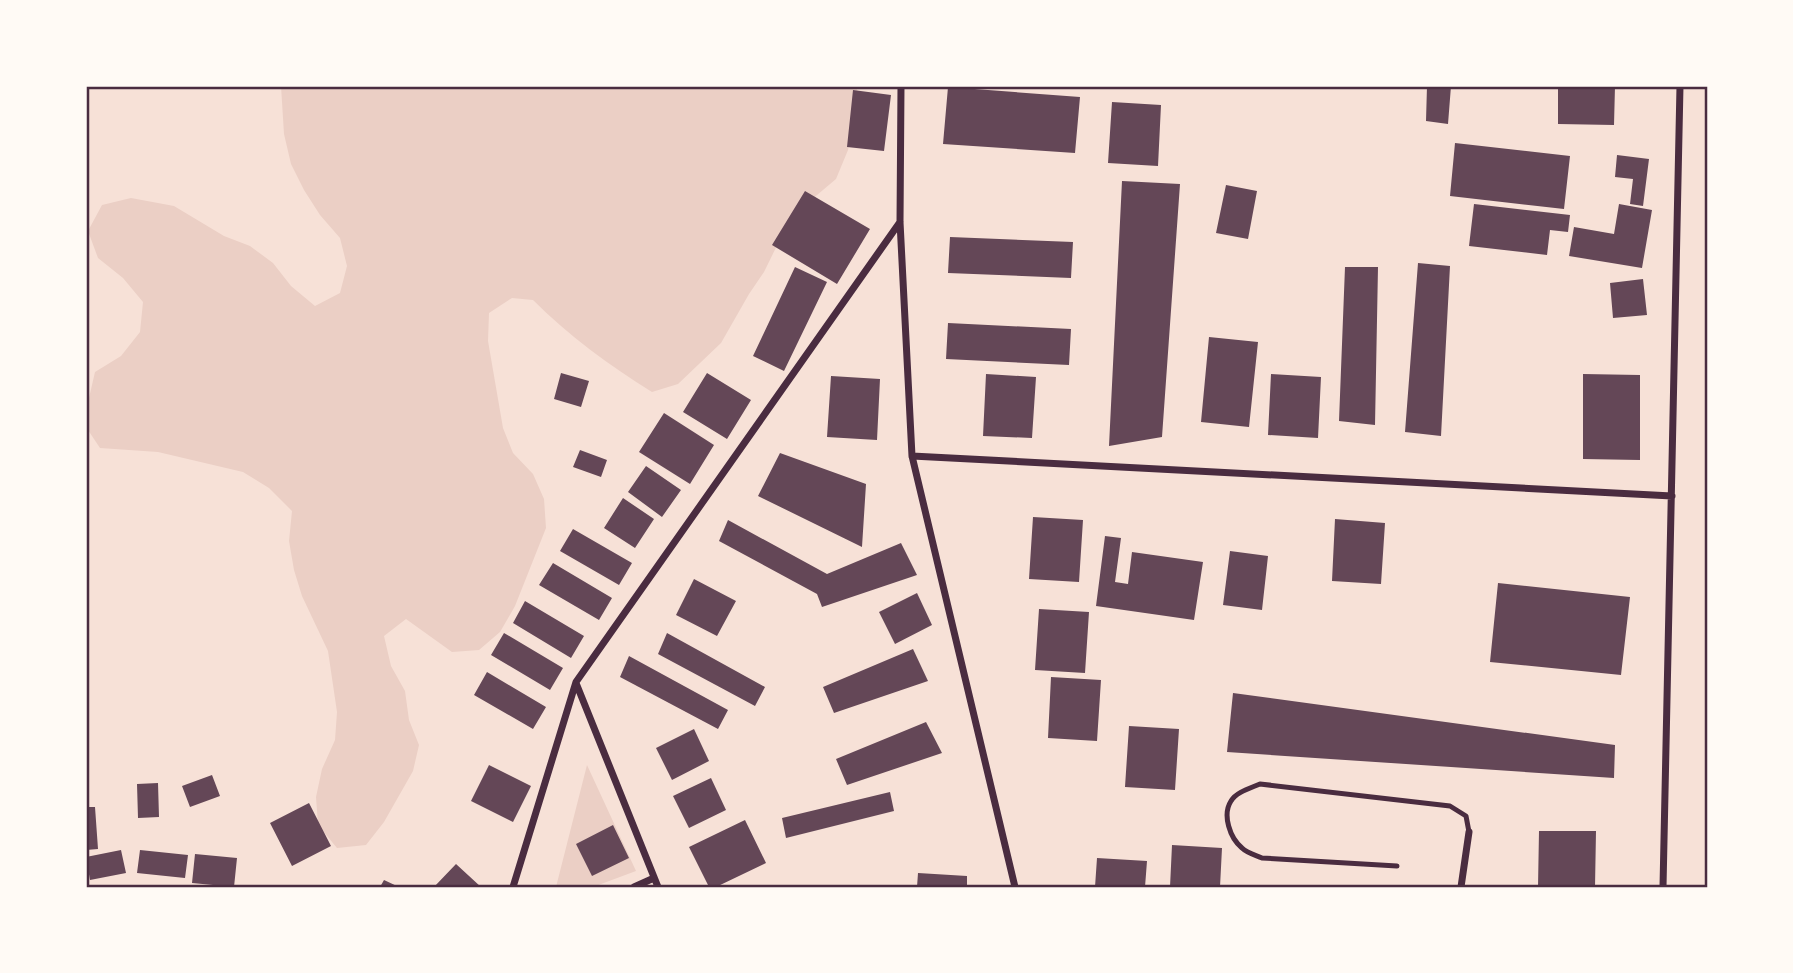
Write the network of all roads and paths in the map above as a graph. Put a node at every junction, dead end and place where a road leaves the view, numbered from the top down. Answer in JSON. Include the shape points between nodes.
{"nodes":[{"id":1,"x":901,"y":86,"type":"edge"},
{"id":2,"x":1680,"y":86,"type":"edge"},
{"id":3,"x":901,"y":222,"type":"junction"},
{"id":4,"x":912,"y":456,"type":"junction"},
{"id":5,"x":1672,"y":496,"type":"junction"},
{"id":6,"x":576,"y":682,"type":"junction"},
{"id":7,"x":1469,"y":832,"type":"joint"},
{"id":8,"x":1397,"y":866,"type":"dead end"},
{"id":9,"x":654,"y":878,"type":"junction"},
{"id":10,"x":513,"y":887,"type":"edge"},
{"id":11,"x":634,"y":887,"type":"edge"},
{"id":12,"x":658,"y":887,"type":"edge"},
{"id":13,"x":1015,"y":887,"type":"edge"},
{"id":14,"x":1461,"y":887,"type":"edge"},
{"id":15,"x":1663,"y":887,"type":"edge"}],
"edges":[{"from":1,"to":3,"type":"street"},
{"from":2,"to":5,"type":"street"},
{"from":3,"to":4,"type":"street"},
{"from":3,"to":6,"type":"street"},
{"from":4,"to":5,"type":"street"},
{"from":4,"to":13,"type":"street"},
{"from":5,"to":15,"type":"street"},
{"from":6,"to":9,"type":"street"},
{"from":6,"to":10,"type":"street"},
{"from":7,"to":8,"type":"lane","via":[[1466,816],[1450,806],[1261,784],[1232,799],[1226,814],[1236,842],[1262,858]]},
{"from":7,"to":14,"type":"street"},
{"from":9,"to":11,"type":"street"},
{"from":9,"to":12,"type":"street"}]}
